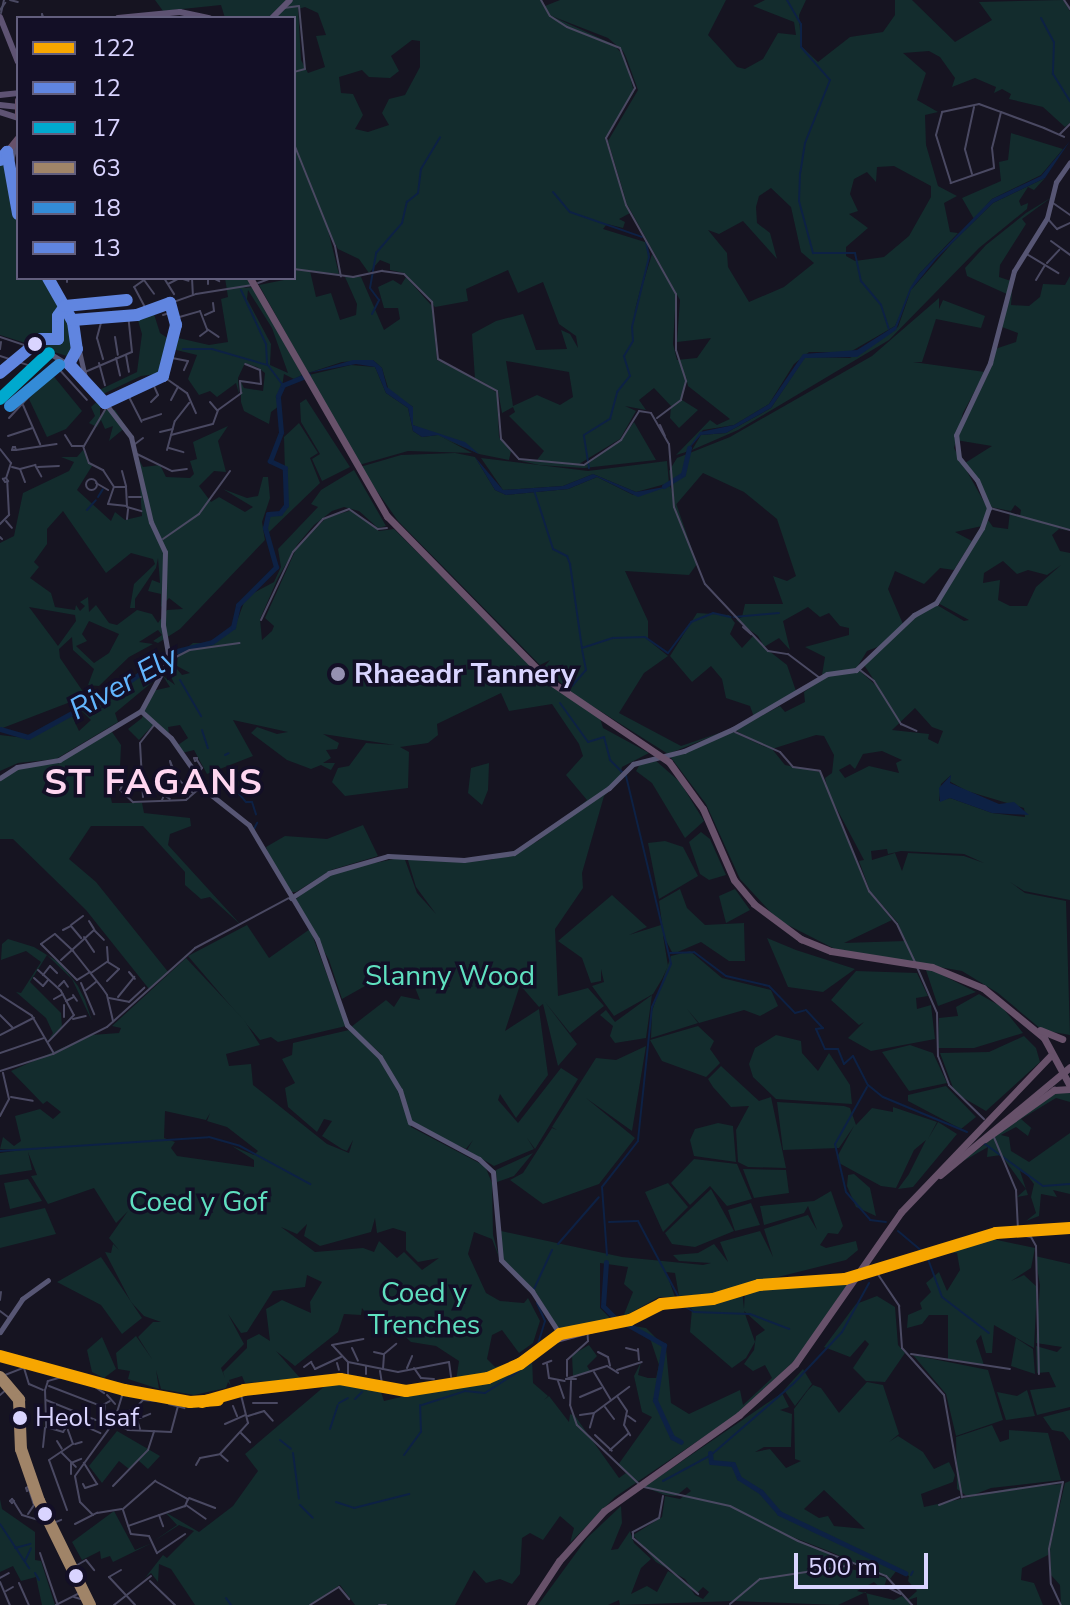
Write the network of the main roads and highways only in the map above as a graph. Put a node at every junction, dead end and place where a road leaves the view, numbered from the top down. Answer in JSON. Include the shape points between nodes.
{"nodes":[{"id":1,"x":290,"y":0,"type":"edge"},
{"id":2,"x":0,"y":13,"type":"edge"},
{"id":3,"x":139,"y":16,"type":"edge"},
{"id":4,"x":199,"y":16,"type":"edge"},
{"id":5,"x":274,"y":16,"type":"edge"},
{"id":6,"x":16,"y":47,"type":"edge"},
{"id":7,"x":16,"y":57,"type":"edge"},
{"id":8,"x":253,"y":281,"type":"edge"},
{"id":9,"x":362,"y":478,"type":"junction"},
{"id":10,"x":441,"y":572,"type":"junction"},
{"id":11,"x":659,"y":750,"type":"junction"},
{"id":12,"x":922,"y":964,"type":"junction"},
{"id":13,"x":1008,"y":1006,"type":"junction"},
{"id":14,"x":1068,"y":1038,"type":"edge"},
{"id":15,"x":1051,"y":1059,"type":"junction"},
{"id":16,"x":1070,"y":1064,"type":"edge"},
{"id":17,"x":1069,"y":1086,"type":"edge"},
{"id":18,"x":1012,"y":1095,"type":"junction"},
{"id":19,"x":993,"y":1123,"type":"junction"},
{"id":20,"x":984,"y":1131,"type":"junction"},
{"id":21,"x":931,"y":1181,"type":"junction"},
{"id":22,"x":1070,"y":1228,"type":"edge"},
{"id":23,"x":0,"y":1357,"type":"edge"},
{"id":24,"x":532,"y":1605,"type":"edge"}],
"edges":[{"from":1,"to":5,"type":"main road"},
{"from":2,"to":6,"type":"main road"},
{"from":2,"to":7,"type":"main road"},
{"from":3,"to":4,"type":"main road","via":[[180,12]]},
{"from":8,"to":9,"type":"highway"},
{"from":9,"to":10,"type":"highway"},
{"from":9,"to":10,"type":"highway","via":[[389,521],[387,528],[395,529]]},
{"from":9,"to":11,"type":"highway","via":[[393,518],[550,677]]},
{"from":10,"to":11,"type":"highway","via":[[560,689]]},
{"from":11,"to":12,"type":"highway","via":[[703,809],[734,880],[774,922],[831,951]]},
{"from":12,"to":13,"type":"highway","via":[[969,980]]},
{"from":12,"to":14,"type":"highway","via":[[976,980],[1042,1031]]},
{"from":13,"to":15,"type":"highway","via":[[1044,1038]]},
{"from":13,"to":18,"type":"highway","via":[[1042,1040],[1048,1058]]},
{"from":14,"to":15,"type":"highway"},
{"from":15,"to":17,"type":"highway"},
{"from":15,"to":18,"type":"highway"},
{"from":16,"to":19,"type":"highway"},
{"from":17,"to":19,"type":"highway"},
{"from":18,"to":19,"type":"highway"},
{"from":19,"to":20,"type":"highway"},
{"from":20,"to":21,"type":"highway"},
{"from":20,"to":21,"type":"highway"},
{"from":21,"to":24,"type":"highway","via":[[884,1236],[817,1338],[778,1381],[728,1424],[640,1484],[580,1537]]},
{"from":22,"to":23,"type":"main road","via":[[1019,1231],[846,1279],[759,1285],[713,1299],[668,1302],[601,1327],[560,1335],[488,1378],[406,1391],[335,1380],[260,1388],[202,1402],[158,1399]]}]}
